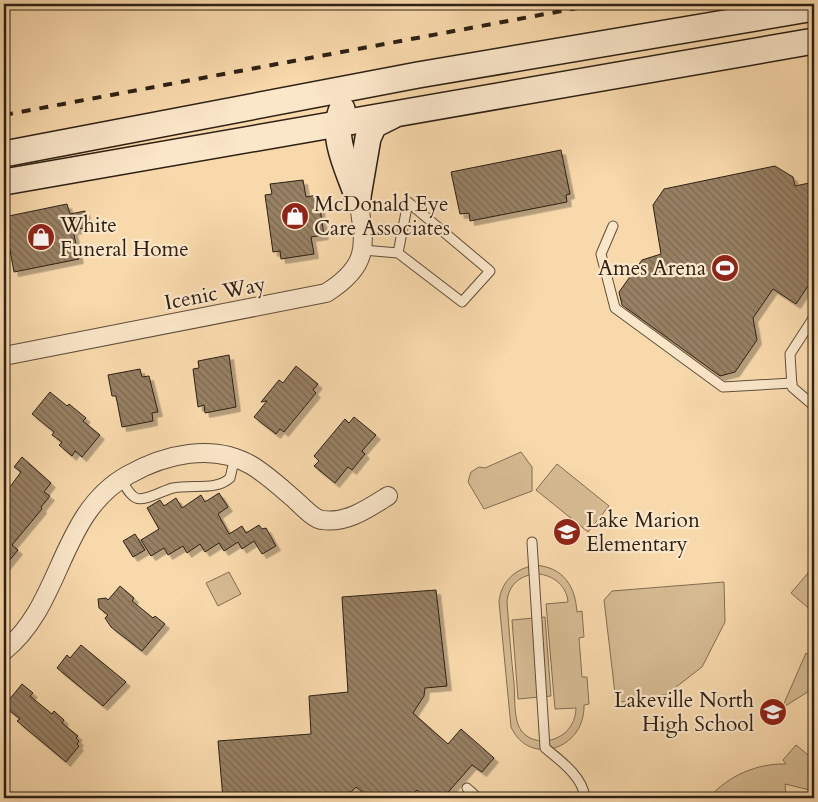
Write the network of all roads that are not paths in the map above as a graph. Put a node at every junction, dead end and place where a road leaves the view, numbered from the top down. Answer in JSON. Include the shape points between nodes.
{"nodes":[{"id":1,"x":814,"y":8,"type":"edge"},
{"id":2,"x":814,"y":41,"type":"edge"},
{"id":3,"x":418,"y":75,"type":"junction"},
{"id":4,"x":399,"y":113,"type":"junction"},
{"id":5,"x":339,"y":124,"type":"junction"},
{"id":6,"x":4,"y":154,"type":"edge"},
{"id":7,"x":4,"y":182,"type":"edge"},
{"id":8,"x":358,"y":198,"type":"junction"},
{"id":9,"x":613,"y":226,"type":"dead end"},
{"id":10,"x":363,"y":250,"type":"junction"},
{"id":11,"x":398,"y":253,"type":"junction"},
{"id":12,"x":814,"y":317,"type":"edge"},
{"id":13,"x":4,"y":356,"type":"edge"},
{"id":14,"x":792,"y":383,"type":"junction"},
{"id":15,"x":814,"y":406,"type":"edge"},
{"id":16,"x":235,"y":458,"type":"junction"},
{"id":17,"x":121,"y":479,"type":"junction"},
{"id":18,"x":388,"y":496,"type":"dead end"},
{"id":19,"x":532,"y":542,"type":"dead end"},
{"id":20,"x":4,"y":651,"type":"edge"},
{"id":21,"x":467,"y":788,"type":"dead end"},
{"id":22,"x":478,"y":798,"type":"edge"},
{"id":23,"x":586,"y":798,"type":"edge"}],
"edges":[{"from":1,"to":3,"type":"main road"},
{"from":2,"to":4,"type":"main road"},
{"from":3,"to":5,"type":"main road","via":[[387,90],[348,101],[339,116]]},
{"from":3,"to":6,"type":"main road"},
{"from":4,"to":5,"type":"main road"},
{"from":4,"to":8,"type":"main road","via":[[381,120],[368,138]]},
{"from":5,"to":7,"type":"main road"},
{"from":5,"to":8,"type":"main road","via":[[338,139]]},
{"from":8,"to":10,"type":"street"},
{"from":9,"to":14,"type":"lane","via":[[601,254],[615,308],[723,387]]},
{"from":10,"to":11,"type":"lane"},
{"from":10,"to":13,"type":"street","name":"Icenic Way","via":[[349,278],[326,293]]},
{"from":11,"to":11,"type":"lane","via":[[462,302],[490,271],[408,202]]},
{"from":12,"to":14,"type":"lane","via":[[790,354]]},
{"from":14,"to":15,"type":"lane","via":[[792,387]]},
{"from":16,"to":17,"type":"street","via":[[212,452],[185,454],[155,463]]},
{"from":16,"to":17,"type":"lane","via":[[230,478],[218,486],[176,487],[136,498]]},
{"from":16,"to":18,"type":"street","via":[[261,472],[320,520],[336,520],[360,513]]},
{"from":17,"to":20,"type":"street","via":[[100,496],[83,517],[43,602],[28,625]]},
{"from":19,"to":23,"type":"lane","via":[[545,748],[569,767]]},
{"from":21,"to":22,"type":"lane"}]}
